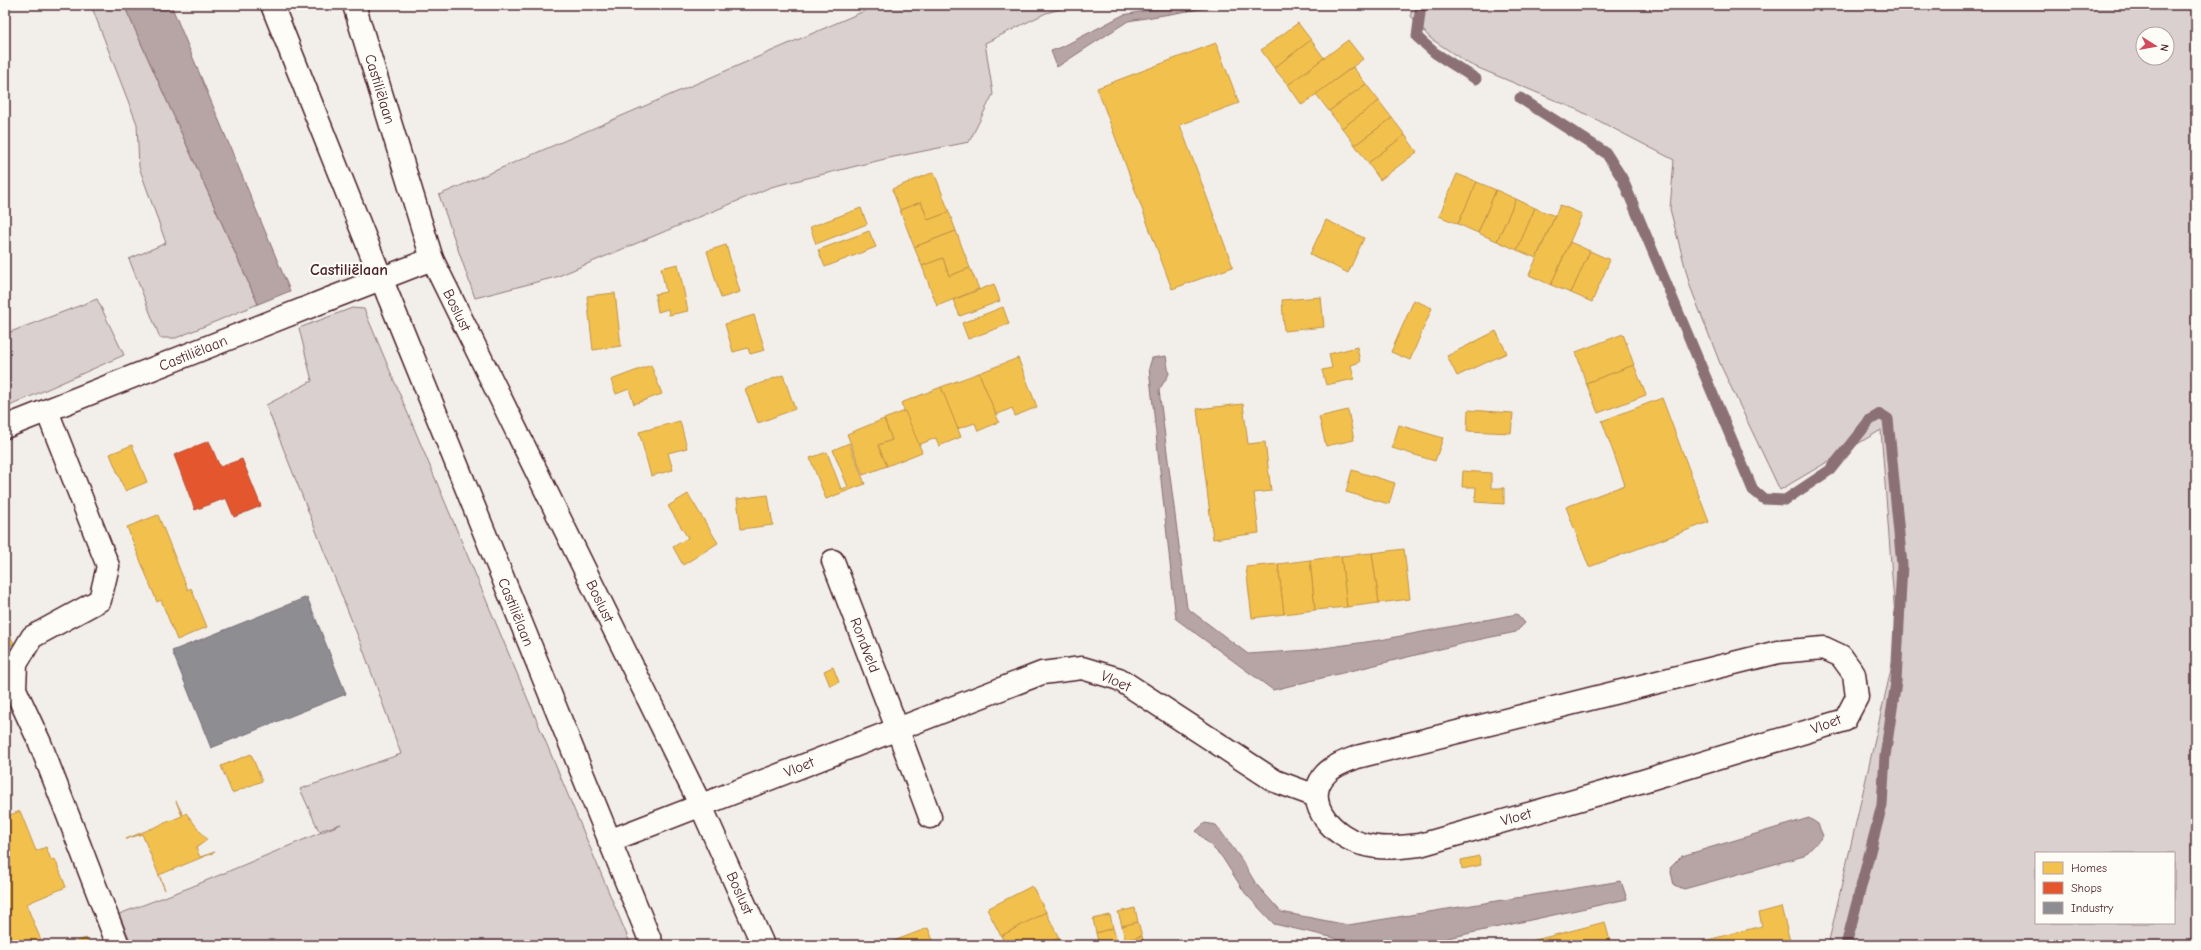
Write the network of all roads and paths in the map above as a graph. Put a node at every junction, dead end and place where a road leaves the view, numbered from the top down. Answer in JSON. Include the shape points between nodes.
{"nodes":[{"id":1,"x":272,"y":5,"type":"edge"},
{"id":2,"x":354,"y":5,"type":"edge"},
{"id":3,"x":432,"y":259,"type":"junction"},
{"id":4,"x":381,"y":278,"type":"junction"},
{"id":5,"x":47,"y":411,"type":"junction"},
{"id":6,"x":5,"y":427,"type":"edge"},
{"id":7,"x":833,"y":561,"type":"dead end"},
{"id":8,"x":897,"y":728,"type":"junction"},
{"id":9,"x":1316,"y":796,"type":"junction"},
{"id":10,"x":700,"y":806,"type":"junction"},
{"id":11,"x":930,"y":817,"type":"dead end"},
{"id":12,"x":609,"y":841,"type":"junction"},
{"id":13,"x":118,"y":945,"type":"edge"},
{"id":14,"x":652,"y":945,"type":"edge"},
{"id":15,"x":763,"y":945,"type":"edge"}],
"edges":[{"from":1,"to":4,"type":"street","name":"Castiliëlaan"},
{"from":2,"to":3,"type":"street","name":"Castiliëlaan"},
{"from":3,"to":4,"type":"street","name":"Castiliëlaan"},
{"from":3,"to":10,"type":"street","name":"Boslust"},
{"from":4,"to":5,"type":"street","name":"Castiliëlaan"},
{"from":4,"to":12,"type":"street","name":"Castiliëlaan"},
{"from":5,"to":6,"type":"street","name":"Castiliëlaan"},
{"from":5,"to":13,"type":"street","via":[[108,566],[100,600],[32,637],[16,664],[15,689],[40,743]]},
{"from":7,"to":8,"type":"street","name":"Rondveld"},
{"from":8,"to":9,"type":"street","name":"Vloet","via":[[1042,673],[1082,668],[1119,679],[1275,781]]},
{"from":8,"to":10,"type":"street","name":"Vloet"},
{"from":8,"to":11,"type":"street"},
{"from":9,"to":9,"type":"street","name":"Vloet","via":[[1323,819],[1361,844],[1390,849],[1420,845],[1845,720],[1857,697],[1854,674],[1841,656],[1824,648],[1778,652],[1357,757],[1331,768],[1322,777]]},
{"from":10,"to":12,"type":"street","name":"Vloet"},
{"from":10,"to":15,"type":"street","name":"Boslust"},
{"from":12,"to":14,"type":"street","name":"Castiliëlaan"}]}
